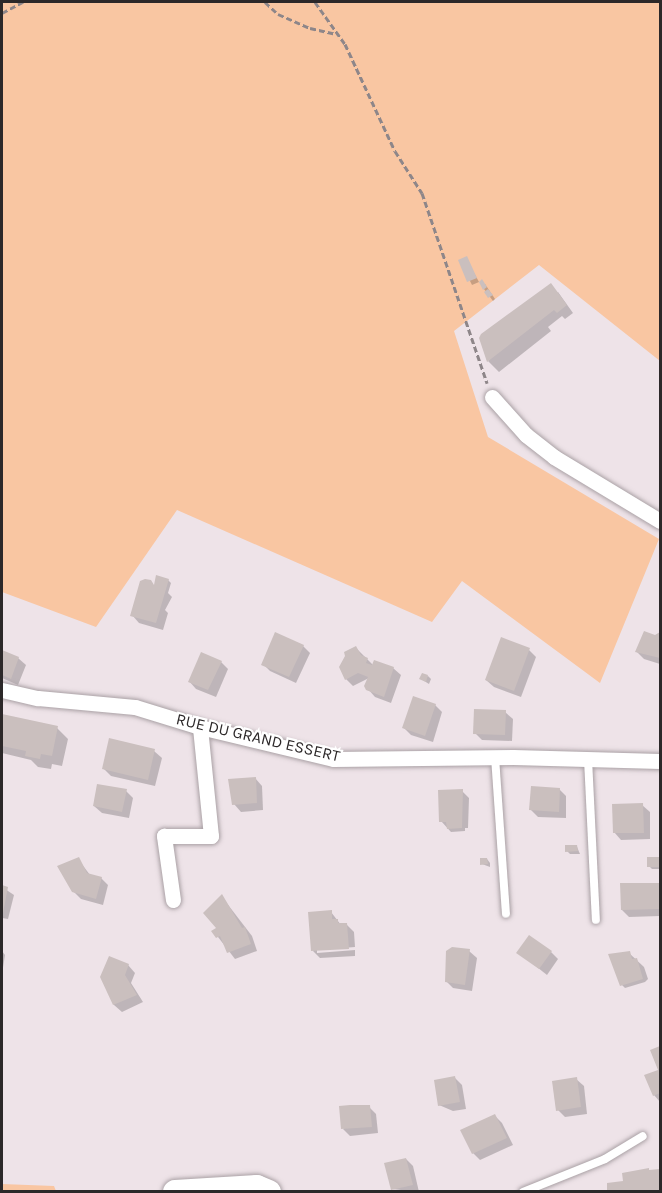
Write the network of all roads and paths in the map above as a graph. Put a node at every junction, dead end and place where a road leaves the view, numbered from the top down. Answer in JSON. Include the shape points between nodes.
{"nodes":[{"id":1,"x":23,"y":2,"type":"edge"},
{"id":2,"x":265,"y":2,"type":"edge"},
{"id":3,"x":315,"y":2,"type":"edge"},
{"id":4,"x":2,"y":13,"type":"edge"},
{"id":5,"x":338,"y":34,"type":"junction"},
{"id":6,"x":492,"y":397,"type":"joint"},
{"id":7,"x":660,"y":521,"type":"edge"},
{"id":8,"x":2,"y":690,"type":"edge"},
{"id":9,"x":200,"y":727,"type":"junction"},
{"id":10,"x":495,"y":757,"type":"junction"},
{"id":11,"x":588,"y":759,"type":"junction"},
{"id":12,"x":660,"y":761,"type":"edge"},
{"id":13,"x":173,"y":900,"type":"dead end"},
{"id":14,"x":506,"y":914,"type":"dead end"},
{"id":15,"x":596,"y":920,"type":"dead end"},
{"id":16,"x":643,"y":1136,"type":"dead end"},
{"id":17,"x":175,"y":1191,"type":"edge"},
{"id":18,"x":269,"y":1191,"type":"edge"},
{"id":19,"x":524,"y":1191,"type":"edge"}],
"edges":[{"from":1,"to":4,"type":"path"},
{"from":2,"to":5,"type":"path","via":[[278,14]]},
{"from":3,"to":5,"type":"path"},
{"from":5,"to":6,"type":"path","via":[[395,151],[422,193]]},
{"from":6,"to":7,"type":"street","via":[[526,435],[554,457]]},
{"from":8,"to":9,"type":"street","name":"RUE DU GRAND ESSERT","via":[[38,698],[135,707]]},
{"from":9,"to":10,"type":"street","name":"RUE DU GRAND ESSERT","via":[[333,759]]},
{"from":9,"to":13,"type":"street","via":[[211,836],[164,836]]},
{"from":10,"to":11,"type":"street","name":"RUE DU GRAND ESSERT"},
{"from":10,"to":14,"type":"lane"},
{"from":11,"to":12,"type":"street","name":"RUE DU GRAND ESSERT"},
{"from":11,"to":15,"type":"lane"},
{"from":16,"to":19,"type":"lane","via":[[604,1159]]},
{"from":17,"to":18,"type":"main road","via":[[257,1187]]}]}
